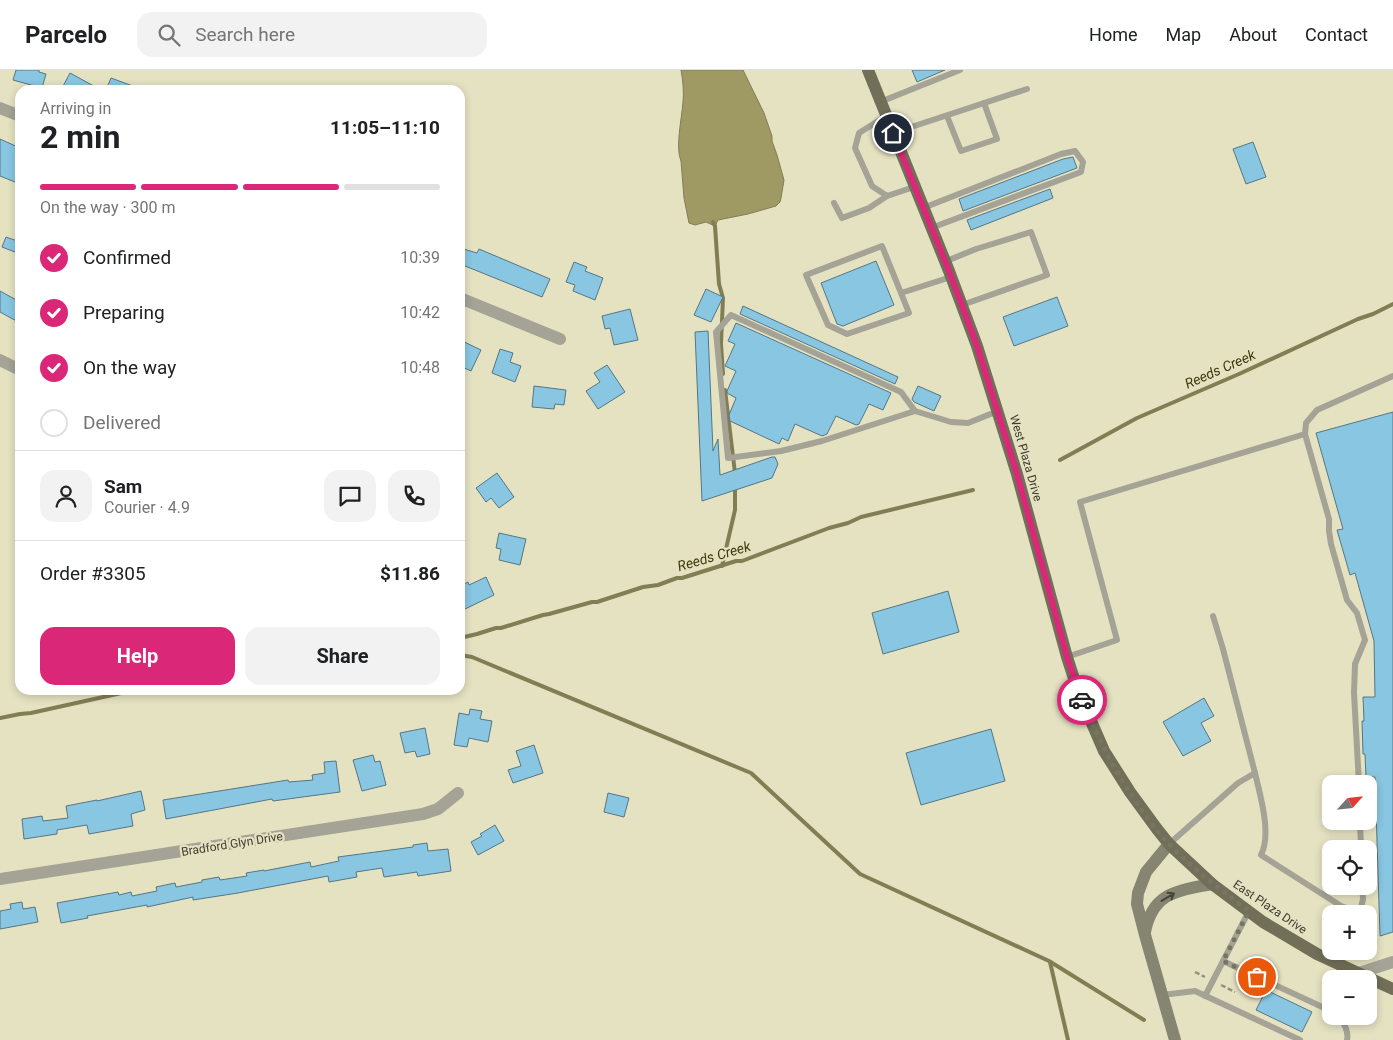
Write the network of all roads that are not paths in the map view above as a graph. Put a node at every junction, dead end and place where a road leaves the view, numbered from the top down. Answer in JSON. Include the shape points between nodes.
{"nodes":[{"id":1,"x":868,"y":70,"type":"edge"},
{"id":2,"x":960,"y":70,"type":"edge"},
{"id":3,"x":1026,"y":89,"type":"dead end"},
{"id":4,"x":880,"y":102,"type":"junction"},
{"id":5,"x":984,"y":103,"type":"junction"},
{"id":6,"x":0,"y":108,"type":"edge"},
{"id":7,"x":15,"y":114,"type":"edge"},
{"id":8,"x":886,"y":116,"type":"junction"},
{"id":9,"x":947,"y":116,"type":"junction"},
{"id":10,"x":893,"y":133,"type":"junction"},
{"id":11,"x":914,"y":187,"type":"junction"},
{"id":12,"x":887,"y":196,"type":"junction"},
{"id":13,"x":834,"y":203,"type":"dead end"},
{"id":14,"x":923,"y":208,"type":"junction"},
{"id":15,"x":931,"y":228,"type":"junction"},
{"id":16,"x":944,"y":262,"type":"junction"},
{"id":17,"x":951,"y":277,"type":"junction"},
{"id":18,"x":902,"y":293,"type":"junction"},
{"id":19,"x":465,"y":300,"type":"edge"},
{"id":20,"x":962,"y":305,"type":"junction"},
{"id":21,"x":560,"y":339,"type":"dead end"},
{"id":22,"x":0,"y":360,"type":"edge"},
{"id":23,"x":15,"y":368,"type":"edge"},
{"id":24,"x":1393,"y":376,"type":"edge"},
{"id":25,"x":915,"y":411,"type":"junction"},
{"id":26,"x":998,"y":411,"type":"junction"},
{"id":27,"x":1305,"y":434,"type":"junction"},
{"id":28,"x":1213,"y":616,"type":"dead end"},
{"id":29,"x":1067,"y":657,"type":"junction"},
{"id":30,"x":1255,"y":773,"type":"junction"},
{"id":31,"x":1359,"y":775,"type":"edge"},
{"id":32,"x":458,"y":794,"type":"dead end"},
{"id":33,"x":1169,"y":844,"type":"junction"},
{"id":34,"x":0,"y":879,"type":"edge"},
{"id":35,"x":1212,"y":884,"type":"junction"},
{"id":36,"x":1322,"y":894,"type":"edge"},
{"id":37,"x":1324,"y":895,"type":"edge"},
{"id":38,"x":1363,"y":895,"type":"edge"},
{"id":39,"x":1249,"y":911,"type":"junction"},
{"id":40,"x":1145,"y":935,"type":"junction"},
{"id":41,"x":1223,"y":961,"type":"junction"},
{"id":42,"x":1393,"y":962,"type":"edge"},
{"id":43,"x":1351,"y":970,"type":"edge"},
{"id":44,"x":1370,"y":970,"type":"edge"},
{"id":45,"x":1377,"y":982,"type":"edge"},
{"id":46,"x":1393,"y":989,"type":"edge"},
{"id":47,"x":1162,"y":995,"type":"junction"},
{"id":48,"x":1205,"y":996,"type":"junction"},
{"id":49,"x":1322,"y":1007,"type":"edge"},
{"id":50,"x":1344,"y":1025,"type":"edge"},
{"id":51,"x":1175,"y":1040,"type":"edge"},
{"id":52,"x":1300,"y":1040,"type":"edge"},
{"id":53,"x":1347,"y":1040,"type":"edge"}],
"edges":[{"from":1,"to":4,"type":"main road","name":"West Plaza Drive"},
{"from":2,"to":4,"type":"lane"},
{"from":3,"to":5,"type":"lane"},
{"from":4,"to":8,"type":"main road","name":"West Plaza Drive"},
{"from":5,"to":9,"type":"lane"},
{"from":5,"to":9,"type":"lane","via":[[997,140],[961,151]]},
{"from":6,"to":7,"type":"street"},
{"from":8,"to":10,"type":"main road","name":"West Plaza Drive"},
{"from":8,"to":12,"type":"lane","via":[[858,133],[855,148],[872,186]]},
{"from":9,"to":10,"type":"lane"},
{"from":10,"to":11,"type":"main road","name":"West Plaza Drive"},
{"from":11,"to":12,"type":"lane"},
{"from":11,"to":14,"type":"main road","name":"West Plaza Drive"},
{"from":12,"to":13,"type":"lane","via":[[869,208],[842,218]]},
{"from":14,"to":15,"type":"main road","name":"West Plaza Drive"},
{"from":14,"to":15,"type":"lane","via":[[1061,154],[1075,151],[1083,162],[1081,172]]},
{"from":15,"to":16,"type":"main road","name":"West Plaza Drive"},
{"from":16,"to":17,"type":"main road","name":"West Plaza Drive"},
{"from":16,"to":20,"type":"lane","via":[[1031,232],[1047,275]]},
{"from":17,"to":18,"type":"lane"},
{"from":17,"to":20,"type":"main road","name":"West Plaza Drive"},
{"from":18,"to":18,"type":"lane","via":[[909,313],[847,334],[828,326],[806,275],[882,246]]},
{"from":19,"to":21,"type":"street"},
{"from":20,"to":26,"type":"main road","name":"West Plaza Drive"},
{"from":22,"to":23,"type":"street"},
{"from":24,"to":27,"type":"lane","via":[[1317,410],[1306,423]]},
{"from":25,"to":25,"type":"lane","via":[[901,392],[731,315],[716,332],[728,458],[781,451],[822,441]]},
{"from":25,"to":26,"type":"lane","via":[[951,422],[968,423]]},
{"from":26,"to":29,"type":"main road","name":"West Plaza Drive"},
{"from":27,"to":29,"type":"lane","via":[[1080,502],[1117,640]]},
{"from":27,"to":31,"type":"lane","via":[[1330,519],[1331,544],[1347,600],[1357,613],[1365,640],[1355,664]]},
{"from":28,"to":30,"type":"lane"},
{"from":29,"to":33,"type":"main road","name":"West Plaza Drive","via":[[1104,751],[1142,811]]},
{"from":30,"to":33,"type":"lane","via":[[1238,783]]},
{"from":30,"to":36,"type":"lane","via":[[1265,814],[1264,849],[1260,855]]},
{"from":32,"to":34,"type":"street","name":"Bradford Glyn Drive","via":[[438,809],[423,814]]},
{"from":33,"to":35,"type":"main road","name":"East Plaza Drive"},
{"from":33,"to":40,"type":"street","via":[[1146,872],[1138,893],[1137,904]]},
{"from":35,"to":39,"type":"main road","name":"East Plaza Drive"},
{"from":40,"to":35,"type":"street","one_way":true,"via":[[1152,911],[1164,898],[1175,892]]},
{"from":37,"to":38,"type":"lane","via":[[1360,913]]},
{"from":39,"to":41,"type":"lane"},
{"from":39,"to":43,"type":"main road","name":"East Plaza Drive","via":[[1317,954]]},
{"from":40,"to":47,"type":"street"},
{"from":41,"to":48,"type":"lane"},
{"from":41,"to":49,"type":"lane"},
{"from":42,"to":44,"type":"street"},
{"from":45,"to":46,"type":"main road","name":"East Plaza Drive"},
{"from":47,"to":48,"type":"lane","via":[[1195,991]]},
{"from":47,"to":51,"type":"street"},
{"from":48,"to":52,"type":"lane"},
{"from":50,"to":53,"type":"lane"}]}
